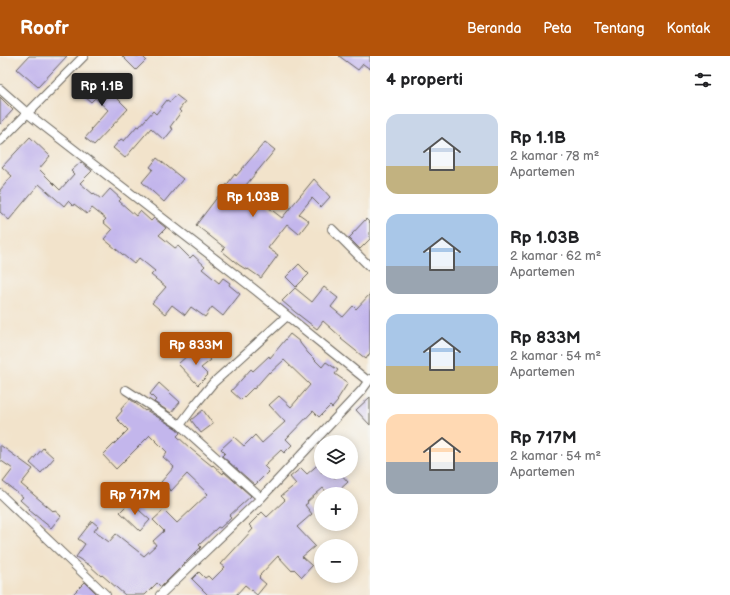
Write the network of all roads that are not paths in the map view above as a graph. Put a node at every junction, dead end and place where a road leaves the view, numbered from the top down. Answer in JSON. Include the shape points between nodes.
{"nodes":[{"id":1,"x":84,"y":56,"type":"edge"},
{"id":2,"x":0,"y":89,"type":"edge"},
{"id":3,"x":27,"y":113,"type":"junction"},
{"id":4,"x":0,"y":141,"type":"edge"},
{"id":5,"x":332,"y":229,"type":"dead end"},
{"id":6,"x":370,"y":267,"type":"edge"},
{"id":7,"x":287,"y":316,"type":"junction"},
{"id":8,"x":369,"y":380,"type":"edge"},
{"id":9,"x":126,"y":390,"type":"dead end"},
{"id":10,"x":180,"y":425,"type":"junction"},
{"id":11,"x":0,"y":494,"type":"edge"},
{"id":12,"x":261,"y":498,"type":"junction"},
{"id":13,"x":106,"y":595,"type":"edge"},
{"id":14,"x":160,"y":595,"type":"edge"}],
"edges":[{"from":1,"to":3,"type":"street"},
{"from":2,"to":3,"type":"street"},
{"from":3,"to":4,"type":"street"},
{"from":3,"to":7,"type":"street"},
{"from":5,"to":6,"type":"street"},
{"from":7,"to":8,"type":"street"},
{"from":7,"to":10,"type":"street","via":[[213,383]]},
{"from":8,"to":12,"type":"street"},
{"from":9,"to":10,"type":"street"},
{"from":10,"to":12,"type":"street"},
{"from":11,"to":13,"type":"street"},
{"from":12,"to":14,"type":"street"}]}
